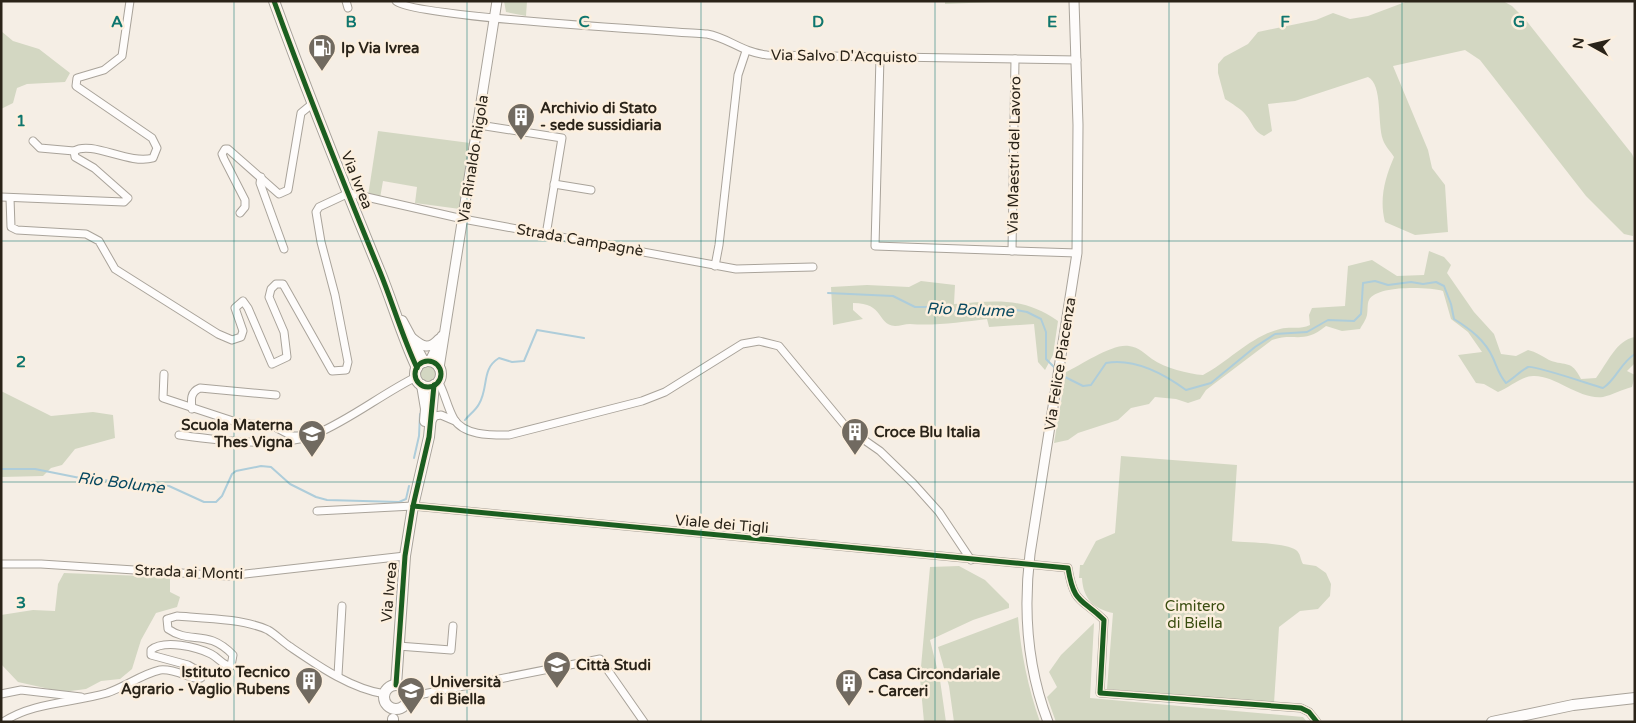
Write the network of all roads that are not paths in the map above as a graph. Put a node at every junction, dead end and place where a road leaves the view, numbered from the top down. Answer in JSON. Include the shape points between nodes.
{"nodes":[{"id":1,"x":130,"y":1,"type":"edge"},
{"id":2,"x":274,"y":1,"type":"edge"},
{"id":3,"x":396,"y":1,"type":"edge"},
{"id":4,"x":497,"y":1,"type":"edge"},
{"id":5,"x":1074,"y":1,"type":"edge"},
{"id":6,"x":496,"y":18,"type":"junction"},
{"id":7,"x":746,"y":51,"type":"junction"},
{"id":8,"x":880,"y":57,"type":"junction"},
{"id":9,"x":1015,"y":59,"type":"junction"},
{"id":10,"x":1077,"y":60,"type":"junction"},
{"id":11,"x":312,"y":104,"type":"junction"},
{"id":12,"x":479,"y":125,"type":"junction"},
{"id":13,"x":33,"y":141,"type":"dead end"},
{"id":14,"x":74,"y":151,"type":"junction"},
{"id":15,"x":261,"y":177,"type":"junction"},
{"id":16,"x":554,"y":184,"type":"junction"},
{"id":17,"x":591,"y":190,"type":"dead end"},
{"id":18,"x":349,"y":193,"type":"junction"},
{"id":19,"x":1,"y":197,"type":"edge"},
{"id":20,"x":10,"y":198,"type":"junction"},
{"id":21,"x":240,"y":212,"type":"dead end"},
{"id":22,"x":463,"y":219,"type":"junction"},
{"id":23,"x":546,"y":235,"type":"junction"},
{"id":24,"x":284,"y":249,"type":"dead end"},
{"id":25,"x":1012,"y":251,"type":"junction"},
{"id":26,"x":1077,"y":253,"type":"junction"},
{"id":27,"x":715,"y":266,"type":"junction"},
{"id":28,"x":813,"y":266,"type":"dead end"},
{"id":29,"x":395,"y":310,"type":"junction"},
{"id":30,"x":449,"y":317,"type":"junction"},
{"id":31,"x":412,"y":338,"type":"junction"},
{"id":32,"x":441,"y":338,"type":"junction"},
{"id":33,"x":440,"y":368,"type":"junction"},
{"id":34,"x":422,"y":370,"type":"junction"},
{"id":35,"x":164,"y":374,"type":"dead end"},
{"id":36,"x":436,"y":383,"type":"junction"},
{"id":37,"x":276,"y":394,"type":"dead end"},
{"id":38,"x":192,"y":409,"type":"junction"},
{"id":39,"x":456,"y":422,"type":"junction"},
{"id":40,"x":431,"y":423,"type":"junction"},
{"id":41,"x":179,"y":435,"type":"dead end"},
{"id":42,"x":309,"y":436,"type":"junction"},
{"id":43,"x":422,"y":460,"type":"junction"},
{"id":44,"x":413,"y":506,"type":"junction"},
{"id":45,"x":317,"y":511,"type":"dead end"},
{"id":46,"x":405,"y":556,"type":"junction"},
{"id":47,"x":971,"y":560,"type":"junction"},
{"id":48,"x":3,"y":564,"type":"edge"},
{"id":49,"x":1028,"y":564,"type":"junction"},
{"id":50,"x":1,"y":572,"type":"edge"},
{"id":51,"x":342,"y":606,"type":"dead end"},
{"id":52,"x":453,"y":626,"type":"dead end"},
{"id":53,"x":398,"y":646,"type":"junction"},
{"id":54,"x":338,"y":675,"type":"junction"},
{"id":55,"x":396,"y":685,"type":"junction"},
{"id":56,"x":1,"y":694,"type":"edge"},
{"id":57,"x":385,"y":694,"type":"junction"},
{"id":58,"x":408,"y":697,"type":"junction"},
{"id":59,"x":84,"y":698,"type":"junction"},
{"id":60,"x":1635,"y":698,"type":"edge"},
{"id":61,"x":394,"y":716,"type":"edge"},
{"id":62,"x":3,"y":722,"type":"edge"},
{"id":63,"x":644,"y":722,"type":"edge"},
{"id":64,"x":1048,"y":722,"type":"edge"},
{"id":65,"x":1317,"y":722,"type":"edge"},
{"id":66,"x":1492,"y":722,"type":"edge"}],
"edges":[{"from":1,"to":14,"type":"street","via":[[122,56],[104,70],[77,78],[76,86],[152,138],[155,153],[153,158],[142,161],[84,147]]},
{"from":2,"to":11,"type":"main road","name":"Via Ivrea"},
{"from":3,"to":6,"type":"street","name":"Via Salvo D'Acquisto","via":[[403,6]]},
{"from":4,"to":6,"type":"street","name":"Via Rinaldo Rigola"},
{"from":5,"to":10,"type":"street","name":"Via Felice Piacenza"},
{"from":6,"to":7,"type":"street","name":"Via Salvo D'Acquisto","via":[[707,34]]},
{"from":6,"to":12,"type":"street","name":"Via Rinaldo Rigola"},
{"from":7,"to":8,"type":"street","name":"Via Salvo D'Acquisto","via":[[776,56]]},
{"from":7,"to":27,"type":"street","via":[[738,75]]},
{"from":8,"to":9,"type":"street","name":"Via Salvo D'Acquisto"},
{"from":8,"to":25,"type":"street","via":[[875,246]]},
{"from":9,"to":10,"type":"street","name":"Via Salvo D'Acquisto"},
{"from":9,"to":25,"type":"street","name":"Via Maestri del Lavoro"},
{"from":10,"to":26,"type":"street","name":"Via Felice Piacenza"},
{"from":11,"to":15,"type":"street","via":[[302,113],[300,120],[288,190],[280,194]]},
{"from":11,"to":18,"type":"main road","name":"Via Ivrea"},
{"from":12,"to":16,"type":"street","via":[[562,138]]},
{"from":12,"to":22,"type":"street","name":"Via Rinaldo Rigola"},
{"from":13,"to":14,"type":"street","via":[[40,148]]},
{"from":14,"to":20,"type":"street","via":[[75,157],[94,168],[128,198],[124,202]]},
{"from":15,"to":21,"type":"street","via":[[225,149],[222,154],[245,200]]},
{"from":15,"to":24,"type":"street","via":[[260,183]]},
{"from":16,"to":17,"type":"street"},
{"from":16,"to":23,"type":"street"},
{"from":18,"to":20,"type":"street","via":[[316,212],[348,362],[346,370],[339,372],[332,371],[283,284],[276,284],[269,296],[284,332],[287,357],[272,364],[243,301],[235,308],[243,331],[241,337],[232,340],[115,269],[99,241],[86,234],[11,227]]},
{"from":18,"to":22,"type":"street","name":"Strada Campagnè"},
{"from":18,"to":29,"type":"main road","name":"Via Ivrea"},
{"from":19,"to":20,"type":"street"},
{"from":22,"to":23,"type":"street","name":"Strada Campagnè"},
{"from":22,"to":30,"type":"street","name":"Via Rinaldo Rigola"},
{"from":23,"to":27,"type":"street","name":"Strada Campagnè"},
{"from":25,"to":26,"type":"street"},
{"from":26,"to":49,"type":"street","name":"Via Felice Piacenza"},
{"from":27,"to":28,"type":"street","name":"Strada Campagnè","via":[[736,270]]},
{"from":29,"to":31,"type":"main road","name":"Via Ivrea"},
{"from":29,"to":34,"type":"main road","name":"Via Ivrea","via":[[402,336]]},
{"from":30,"to":32,"type":"street","name":"Via Rinaldo Rigola"},
{"from":30,"to":33,"type":"street","name":"Via Rinaldo Rigola"},
{"from":31,"to":32,"type":"street","via":[[428,347]]},
{"from":31,"to":34,"type":"main road","name":"Via Ivrea"},
{"from":32,"to":34,"type":"street","name":"Via Rinaldo Rigola"},
{"from":33,"to":34,"type":"main road"},
{"from":33,"to":36,"type":"main road","name":"Via Ivrea","via":[[441,375]]},
{"from":34,"to":36,"type":"main road"},
{"from":34,"to":42,"type":"street","via":[[354,414]]},
{"from":34,"to":43,"type":"main road","name":"Via Ivrea","via":[[426,409]]},
{"from":35,"to":38,"type":"street","via":[[163,398]]},
{"from":36,"to":39,"type":"street"},
{"from":36,"to":40,"type":"main road","name":"Via Ivrea"},
{"from":37,"to":38,"type":"street","via":[[200,388],[191,397]]},
{"from":38,"to":42,"type":"street","via":[[239,423],[273,426],[292,436]]},
{"from":39,"to":40,"type":"street","via":[[441,414]]},
{"from":39,"to":47,"type":"street","via":[[472,432],[509,435],[642,401],[665,392],[742,344],[759,341],[779,346],[847,428],[880,451],[914,483],[939,512]]},
{"from":40,"to":43,"type":"main road","name":"Via Ivrea"},
{"from":41,"to":42,"type":"street","via":[[240,442]]},
{"from":43,"to":44,"type":"main road","name":"Via Ivrea"},
{"from":44,"to":45,"type":"street"},
{"from":44,"to":46,"type":"main road","name":"Via Ivrea"},
{"from":44,"to":47,"type":"street","name":"Viale dei Tigli"},
{"from":46,"to":48,"type":"street","name":"Strada ai Monti","via":[[228,576]]},
{"from":46,"to":53,"type":"main road","name":"Via Ivrea"},
{"from":47,"to":49,"type":"street","name":"Viale dei Tigli"},
{"from":48,"to":50,"type":"street"},
{"from":49,"to":64,"type":"street","name":"Via Felice Piacenza","via":[[1025,602],[1027,644]]},
{"from":49,"to":65,"type":"street","name":"Viale dei Tigli","via":[[1068,568],[1070,582],[1081,602],[1104,620],[1100,693],[1301,708]]},
{"from":51,"to":54,"type":"street"},
{"from":52,"to":53,"type":"street","via":[[450,650]]},
{"from":53,"to":55,"type":"main road","name":"Via Ivrea"},
{"from":54,"to":57,"type":"street"},
{"from":54,"to":59,"type":"street","via":[[268,630],[246,624],[177,616],[168,619],[168,629],[216,641],[232,655],[231,666],[224,665],[205,651],[161,645],[151,650],[151,655],[188,665],[202,673],[201,678],[177,670],[158,671],[109,692]]},
{"from":55,"to":57,"type":"main road"},
{"from":55,"to":58,"type":"main road","via":[[403,687]]},
{"from":56,"to":59,"type":"street","via":[[21,690]]},
{"from":57,"to":61,"type":"main road"},
{"from":58,"to":61,"type":"main road"},
{"from":58,"to":63,"type":"street","via":[[600,659]]},
{"from":59,"to":62,"type":"street","via":[[16,713]]},
{"from":60,"to":66,"type":"main road","via":[[1574,704]]}]}
